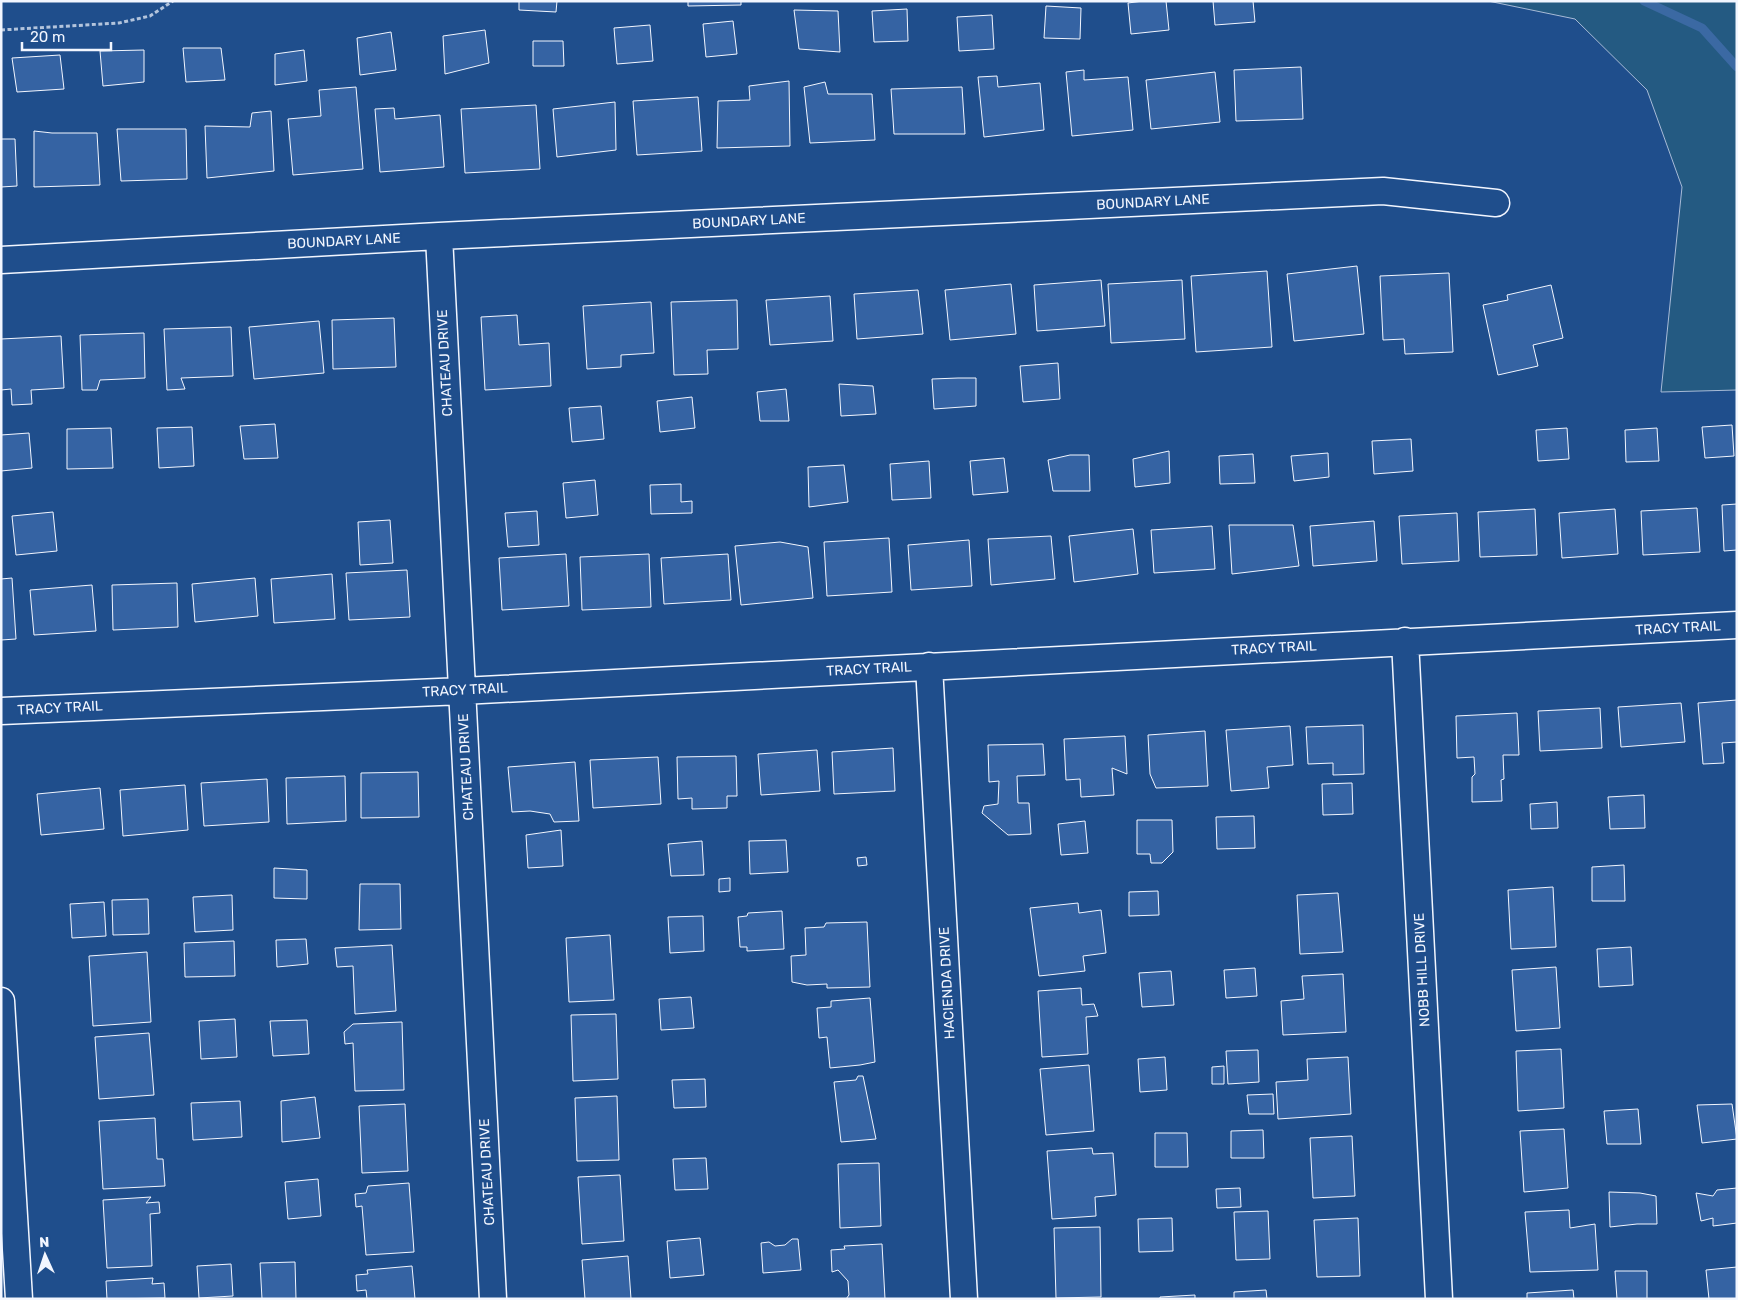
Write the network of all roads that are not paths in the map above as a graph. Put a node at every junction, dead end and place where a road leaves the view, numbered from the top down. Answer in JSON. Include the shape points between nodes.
{"nodes":[{"id":1,"x":1496,"y":203,"type":"dead end"},
{"id":2,"x":439,"y":236,"type":"junction"},
{"id":3,"x":1,"y":260,"type":"edge"},
{"id":4,"x":1737,"y":625,"type":"edge"},
{"id":5,"x":1405,"y":641,"type":"junction"},
{"id":6,"x":929,"y":666,"type":"junction"},
{"id":7,"x":462,"y":691,"type":"junction"},
{"id":8,"x":1,"y":711,"type":"edge"},
{"id":9,"x":1,"y":1001,"type":"edge"},
{"id":10,"x":19,"y":1299,"type":"edge"},
{"id":11,"x":493,"y":1299,"type":"edge"},
{"id":12,"x":964,"y":1299,"type":"edge"},
{"id":13,"x":1440,"y":1299,"type":"edge"}],
"edges":[{"from":1,"to":2,"type":"street","name":"BOUNDARY LANE","via":[[1383,191]]},
{"from":2,"to":3,"type":"street","name":"BOUNDARY LANE"},
{"from":2,"to":7,"type":"street","name":"CHATEAU DRIVE"},
{"from":4,"to":5,"type":"street","name":"TRACY TRAIL"},
{"from":5,"to":6,"type":"street","name":"TRACY TRAIL"},
{"from":5,"to":13,"type":"street","name":"NOBB HILL DRIVE"},
{"from":6,"to":7,"type":"street","name":"TRACY TRAIL"},
{"from":6,"to":12,"type":"street","name":"HACIENDA DRIVE"},
{"from":7,"to":8,"type":"street","name":"TRACY TRAIL"},
{"from":7,"to":11,"type":"street","name":"CHATEAU DRIVE"},
{"from":9,"to":10,"type":"street"}]}
